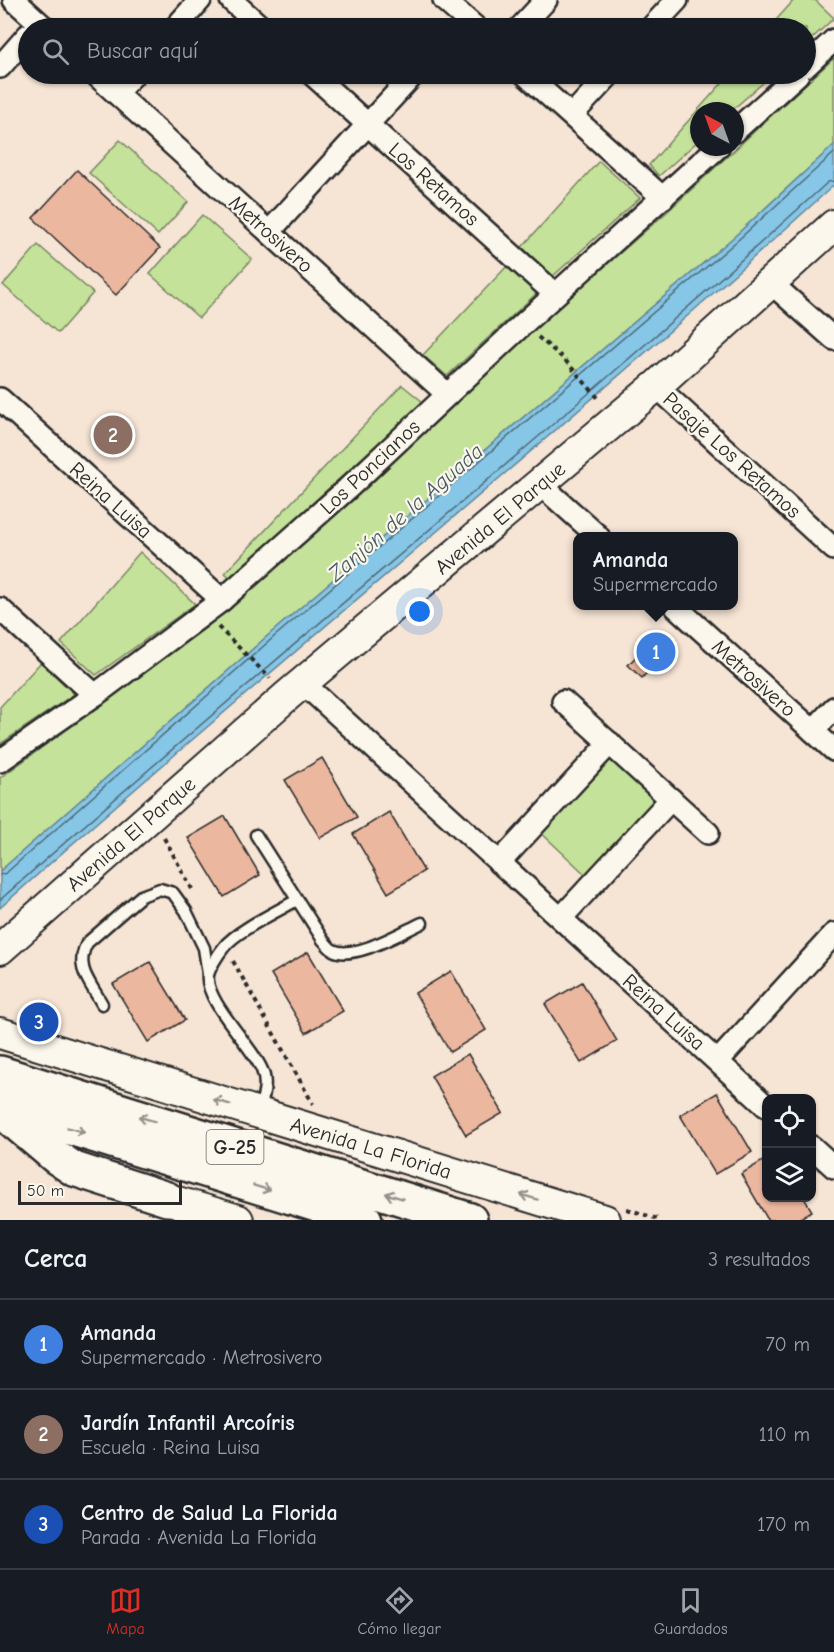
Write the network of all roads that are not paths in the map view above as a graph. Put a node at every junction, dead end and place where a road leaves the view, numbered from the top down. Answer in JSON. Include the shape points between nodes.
{"nodes":[{"id":1,"x":14,"y":0,"type":"edge"},
{"id":2,"x":200,"y":0,"type":"edge"},
{"id":3,"x":231,"y":0,"type":"edge"},
{"id":4,"x":444,"y":0,"type":"edge"},
{"id":5,"x":546,"y":0,"type":"edge"},
{"id":6,"x":677,"y":0,"type":"edge"},
{"id":7,"x":28,"y":18,"type":"edge"},
{"id":8,"x":184,"y":18,"type":"edge"},
{"id":9,"x":251,"y":18,"type":"edge"},
{"id":10,"x":459,"y":18,"type":"edge"},
{"id":11,"x":529,"y":18,"type":"edge"},
{"id":12,"x":660,"y":18,"type":"edge"},
{"id":13,"x":834,"y":40,"type":"edge"},
{"id":14,"x":18,"y":49,"type":"edge"},
{"id":15,"x":816,"y":57,"type":"edge"},
{"id":16,"x":0,"y":67,"type":"edge"},
{"id":17,"x":106,"y":84,"type":"edge"},
{"id":18,"x":125,"y":84,"type":"edge"},
{"id":19,"x":323,"y":84,"type":"edge"},
{"id":20,"x":405,"y":84,"type":"edge"},
{"id":21,"x":536,"y":84,"type":"edge"},
{"id":22,"x":601,"y":84,"type":"edge"},
{"id":23,"x":787,"y":84,"type":"edge"},
{"id":24,"x":116,"y":93,"type":"junction"},
{"id":25,"x":572,"y":115,"type":"junction"},
{"id":26,"x":744,"y":123,"type":"edge"},
{"id":27,"x":368,"y":124,"type":"junction"},
{"id":28,"x":708,"y":156,"type":"edge"},
{"id":29,"x":663,"y":198,"type":"junction"},
{"id":30,"x":834,"y":225,"type":"edge"},
{"id":31,"x":269,"y":232,"type":"junction"},
{"id":32,"x":771,"y":283,"type":"junction"},
{"id":33,"x":555,"y":294,"type":"junction"},
{"id":34,"x":834,"y":339,"type":"edge"},
{"id":35,"x":656,"y":386,"type":"junction"},
{"id":36,"x":447,"y":394,"type":"junction"},
{"id":37,"x":0,"y":399,"type":"edge"},
{"id":38,"x":540,"y":484,"type":"junction"},
{"id":39,"x":593,"y":532,"type":"edge"},
{"id":40,"x":834,"y":549,"type":"edge"},
{"id":41,"x":222,"y":600,"type":"junction"},
{"id":42,"x":0,"y":609,"type":"edge"},
{"id":43,"x":679,"y":610,"type":"edge"},
{"id":44,"x":290,"y":684,"type":"junction"},
{"id":45,"x":95,"y":695,"type":"junction"},
{"id":46,"x":563,"y":701,"type":"dead end"},
{"id":47,"x":834,"y":708,"type":"edge"},
{"id":48,"x":813,"y":731,"type":"junction"},
{"id":49,"x":610,"y":743,"type":"junction"},
{"id":50,"x":834,"y":750,"type":"edge"},
{"id":51,"x":0,"y":761,"type":"edge"},
{"id":52,"x":670,"y":798,"type":"junction"},
{"id":53,"x":708,"y":833,"type":"dead end"},
{"id":54,"x":256,"y":835,"type":"dead end"},
{"id":55,"x":499,"y":862,"type":"junction"},
{"id":56,"x":297,"y":900,"type":"junction"},
{"id":57,"x":561,"y":918,"type":"junction"},
{"id":58,"x":422,"y":923,"type":"dead end"},
{"id":59,"x":834,"y":934,"type":"edge"},
{"id":60,"x":0,"y":949,"type":"edge"},
{"id":61,"x":208,"y":974,"type":"junction"},
{"id":62,"x":102,"y":1004,"type":"dead end"},
{"id":63,"x":0,"y":1033,"type":"edge"},
{"id":64,"x":718,"y":1061,"type":"junction"},
{"id":65,"x":0,"y":1073,"type":"edge"},
{"id":66,"x":762,"y":1102,"type":"edge"},
{"id":67,"x":0,"y":1108,"type":"edge"},
{"id":68,"x":259,"y":1113,"type":"junction"},
{"id":69,"x":813,"y":1148,"type":"edge"},
{"id":70,"x":834,"y":1167,"type":"edge"},
{"id":71,"x":167,"y":1199,"type":"joint"},
{"id":72,"x":238,"y":1220,"type":"edge"},
{"id":73,"x":365,"y":1220,"type":"edge"},
{"id":74,"x":470,"y":1220,"type":"edge"},
{"id":75,"x":605,"y":1220,"type":"edge"}],
"edges":[{"from":1,"to":7,"type":"street"},
{"from":2,"to":8,"type":"street"},
{"from":3,"to":9,"type":"street"},
{"from":4,"to":10,"type":"street"},
{"from":5,"to":11,"type":"street"},
{"from":6,"to":12,"type":"street"},
{"from":13,"to":15,"type":"street"},
{"from":14,"to":16,"type":"street"},
{"from":17,"to":24,"type":"street","name":"Metrosivero"},
{"from":18,"to":24,"type":"street"},
{"from":19,"to":27,"type":"street","name":"Los Retamos"},
{"from":20,"to":27,"type":"street"},
{"from":21,"to":25,"type":"street"},
{"from":22,"to":25,"type":"street"},
{"from":23,"to":26,"type":"street"},
{"from":24,"to":31,"type":"street","name":"Metrosivero"},
{"from":25,"to":29,"type":"street"},
{"from":27,"to":31,"type":"street"},
{"from":27,"to":33,"type":"street","name":"Los Retamos"},
{"from":28,"to":29,"type":"street","name":"Los Poncianos"},
{"from":29,"to":33,"type":"street","name":"Los Poncianos"},
{"from":30,"to":32,"type":"street","name":"Avenida El Parque"},
{"from":31,"to":36,"type":"street","name":"Metrosivero"},
{"from":32,"to":34,"type":"street"},
{"from":32,"to":35,"type":"street","name":"Avenida El Parque"},
{"from":33,"to":36,"type":"street","name":"Los Poncianos"},
{"from":35,"to":38,"type":"street","name":"Avenida El Parque"},
{"from":35,"to":40,"type":"street","name":"Pasaje Los Retamos"},
{"from":36,"to":41,"type":"street","name":"Los Poncianos"},
{"from":37,"to":41,"type":"street","name":"Reina Luisa"},
{"from":38,"to":39,"type":"street"},
{"from":38,"to":44,"type":"street","name":"Avenida El Parque"},
{"from":41,"to":45,"type":"street","name":"Los Poncianos"},
{"from":42,"to":45,"type":"street"},
{"from":43,"to":48,"type":"street","name":"Metrosivero"},
{"from":44,"to":55,"type":"street","name":"Reina Luisa"},
{"from":44,"to":60,"type":"street","name":"Avenida El Parque"},
{"from":45,"to":51,"type":"street","name":"Los Poncianos"},
{"from":46,"to":49,"type":"street"},
{"from":47,"to":48,"type":"street"},
{"from":48,"to":50,"type":"street","name":"Metrosivero"},
{"from":49,"to":52,"type":"street"},
{"from":49,"to":55,"type":"street"},
{"from":52,"to":53,"type":"street"},
{"from":52,"to":57,"type":"street"},
{"from":54,"to":56,"type":"lane"},
{"from":55,"to":57,"type":"street","name":"Reina Luisa"},
{"from":56,"to":58,"type":"lane","via":[[322,940],[333,950],[349,953]]},
{"from":56,"to":61,"type":"lane","via":[[224,946]]},
{"from":57,"to":64,"type":"street","name":"Reina Luisa"},
{"from":59,"to":64,"type":"street"},
{"from":61,"to":62,"type":"lane","via":[[204,948],[186,911],[173,893],[160,889],[141,896],[87,943],[81,953],[81,966]]},
{"from":61,"to":68,"type":"lane","via":[[216,1002],[262,1070],[265,1085]]},
{"from":68,"to":63,"type":"street","name":"Avenida La Florida","one_way":true},
{"from":64,"to":66,"type":"street","name":"Reina Luisa"},
{"from":74,"to":65,"type":"main road","name":"Avenida La Florida","number":"G-25","one_way":true},
{"from":67,"to":71,"type":"main road","via":[[74,1169]]},
{"from":67,"to":73,"type":"main road","number":"G-25","one_way":true},
{"from":75,"to":68,"type":"street","name":"Avenida La Florida","one_way":true},
{"from":69,"to":70,"type":"street"},
{"from":71,"to":72,"type":"street"}]}
